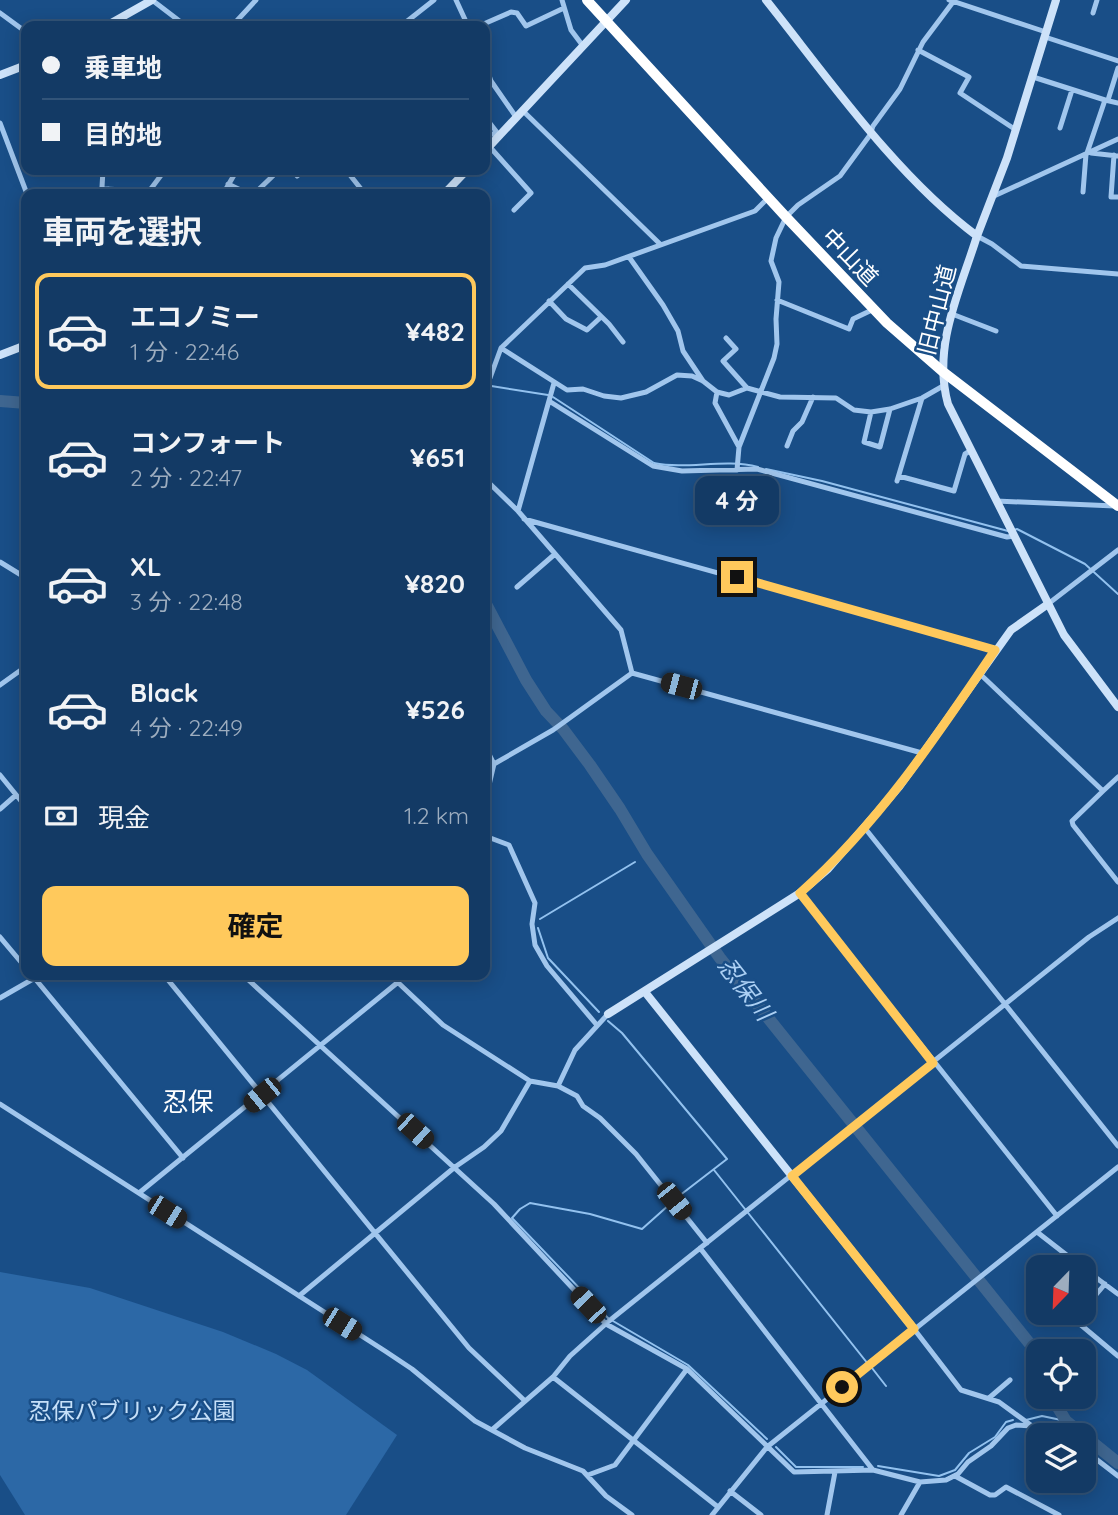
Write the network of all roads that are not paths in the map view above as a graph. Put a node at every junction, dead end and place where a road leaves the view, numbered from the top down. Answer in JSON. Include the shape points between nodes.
{"nodes":[{"id":1,"x":152,"y":0,"type":"edge"},
{"id":2,"x":256,"y":0,"type":"edge"},
{"id":3,"x":434,"y":0,"type":"edge"},
{"id":4,"x":456,"y":0,"type":"edge"},
{"id":5,"x":562,"y":0,"type":"edge"},
{"id":6,"x":587,"y":0,"type":"edge"},
{"id":7,"x":626,"y":0,"type":"edge"},
{"id":8,"x":766,"y":0,"type":"edge"},
{"id":9,"x":1056,"y":0,"type":"edge"},
{"id":10,"x":1097,"y":0,"type":"edge"},
{"id":11,"x":951,"y":1,"type":"edge"},
{"id":12,"x":564,"y":8,"type":"junction"},
{"id":13,"x":0,"y":13,"type":"edge"},
{"id":14,"x":1093,"y":13,"type":"dead end"},
{"id":15,"x":115,"y":21,"type":"edge"},
{"id":16,"x":179,"y":21,"type":"edge"},
{"id":17,"x":237,"y":21,"type":"edge"},
{"id":18,"x":407,"y":21,"type":"edge"},
{"id":19,"x":466,"y":21,"type":"edge"},
{"id":20,"x":490,"y":21,"type":"edge"},
{"id":21,"x":607,"y":21,"type":"junction"},
{"id":22,"x":21,"y":28,"type":"edge"},
{"id":23,"x":1045,"y":35,"type":"junction"},
{"id":24,"x":583,"y":46,"type":"junction"},
{"id":25,"x":918,"y":50,"type":"junction"},
{"id":26,"x":1118,"y":61,"type":"edge"},
{"id":27,"x":21,"y":67,"type":"edge"},
{"id":28,"x":1118,"y":68,"type":"edge"},
{"id":29,"x":0,"y":75,"type":"edge"},
{"id":30,"x":1033,"y":77,"type":"junction"},
{"id":31,"x":490,"y":78,"type":"edge"},
{"id":32,"x":1072,"y":90,"type":"junction"},
{"id":33,"x":1106,"y":100,"type":"junction"},
{"id":34,"x":1118,"y":103,"type":"edge"},
{"id":35,"x":519,"y":114,"type":"junction"},
{"id":36,"x":0,"y":123,"type":"edge"},
{"id":37,"x":490,"y":123,"type":"edge"},
{"id":38,"x":1060,"y":128,"type":"dead end"},
{"id":39,"x":1016,"y":130,"type":"junction"},
{"id":40,"x":871,"y":131,"type":"junction"},
{"id":41,"x":490,"y":134,"type":"edge"},
{"id":42,"x":499,"y":135,"type":"junction"},
{"id":43,"x":1118,"y":139,"type":"edge"},
{"id":44,"x":490,"y":145,"type":"edge"},
{"id":45,"x":490,"y":151,"type":"edge"},
{"id":46,"x":1087,"y":153,"type":"junction"},
{"id":47,"x":1116,"y":155,"type":"edge"},
{"id":48,"x":103,"y":175,"type":"edge"},
{"id":49,"x":234,"y":175,"type":"edge"},
{"id":50,"x":273,"y":175,"type":"edge"},
{"id":51,"x":350,"y":175,"type":"edge"},
{"id":52,"x":462,"y":175,"type":"edge"},
{"id":53,"x":228,"y":184,"type":"junction"},
{"id":54,"x":102,"y":187,"type":"junction"},
{"id":55,"x":25,"y":189,"type":"edge"},
{"id":56,"x":97,"y":189,"type":"edge"},
{"id":57,"x":120,"y":189,"type":"edge"},
{"id":58,"x":226,"y":189,"type":"edge"},
{"id":59,"x":240,"y":189,"type":"edge"},
{"id":60,"x":257,"y":189,"type":"edge"},
{"id":61,"x":361,"y":189,"type":"edge"},
{"id":62,"x":449,"y":189,"type":"edge"},
{"id":63,"x":1083,"y":192,"type":"dead end"},
{"id":64,"x":993,"y":196,"type":"junction"},
{"id":65,"x":1118,"y":197,"type":"edge"},
{"id":66,"x":768,"y":198,"type":"junction"},
{"id":67,"x":514,"y":210,"type":"dead end"},
{"id":68,"x":786,"y":217,"type":"junction"},
{"id":69,"x":977,"y":236,"type":"junction"},
{"id":70,"x":660,"y":244,"type":"junction"},
{"id":71,"x":629,"y":257,"type":"junction"},
{"id":72,"x":1118,"y":274,"type":"edge"},
{"id":73,"x":568,"y":284,"type":"junction"},
{"id":74,"x":777,"y":300,"type":"junction"},
{"id":75,"x":549,"y":301,"type":"junction"},
{"id":76,"x":874,"y":309,"type":"junction"},
{"id":77,"x":952,"y":314,"type":"junction"},
{"id":78,"x":601,"y":317,"type":"junction"},
{"id":79,"x":996,"y":331,"type":"dead end"},
{"id":80,"x":726,"y":338,"type":"dead end"},
{"id":81,"x":624,"y":342,"type":"dead end"},
{"id":82,"x":500,"y":348,"type":"junction"},
{"id":83,"x":21,"y":349,"type":"edge"},
{"id":84,"x":0,"y":355,"type":"edge"},
{"id":85,"x":942,"y":371,"type":"junction"},
{"id":86,"x":490,"y":378,"type":"edge"},
{"id":87,"x":703,"y":381,"type":"junction"},
{"id":88,"x":554,"y":383,"type":"junction"},
{"id":89,"x":943,"y":386,"type":"junction"},
{"id":90,"x":747,"y":388,"type":"junction"},
{"id":91,"x":761,"y":391,"type":"junction"},
{"id":92,"x":717,"y":392,"type":"junction"},
{"id":93,"x":813,"y":397,"type":"junction"},
{"id":94,"x":922,"y":398,"type":"junction"},
{"id":95,"x":549,"y":401,"type":"junction"},
{"id":96,"x":890,"y":409,"type":"junction"},
{"id":97,"x":871,"y":412,"type":"junction"},
{"id":98,"x":787,"y":446,"type":"dead end"},
{"id":99,"x":739,"y":447,"type":"junction"},
{"id":100,"x":970,"y":451,"type":"junction"},
{"id":101,"x":737,"y":470,"type":"junction"},
{"id":102,"x":490,"y":484,"type":"edge"},
{"id":103,"x":996,"y":501,"type":"junction"},
{"id":104,"x":1118,"y":506,"type":"edge"},
{"id":105,"x":518,"y":511,"type":"junction"},
{"id":106,"x":524,"y":519,"type":"junction"},
{"id":107,"x":1012,"y":532,"type":"junction"},
{"id":108,"x":1118,"y":550,"type":"edge"},
{"id":109,"x":555,"y":554,"type":"junction"},
{"id":110,"x":0,"y":562,"type":"edge"},
{"id":111,"x":21,"y":575,"type":"edge"},
{"id":112,"x":517,"y":587,"type":"dead end"},
{"id":113,"x":1048,"y":604,"type":"junction"},
{"id":114,"x":995,"y":650,"type":"junction"},
{"id":115,"x":21,"y":670,"type":"edge"},
{"id":116,"x":632,"y":673,"type":"junction"},
{"id":117,"x":979,"y":673,"type":"junction"},
{"id":118,"x":0,"y":675,"type":"edge"},
{"id":119,"x":3,"y":683,"type":"edge"},
{"id":120,"x":1117,"y":705,"type":"edge"},
{"id":121,"x":922,"y":753,"type":"junction"},
{"id":122,"x":490,"y":756,"type":"edge"},
{"id":123,"x":494,"y":764,"type":"junction"},
{"id":124,"x":0,"y":775,"type":"edge"},
{"id":125,"x":1118,"y":777,"type":"edge"},
{"id":126,"x":490,"y":781,"type":"edge"},
{"id":127,"x":1103,"y":791,"type":"junction"},
{"id":128,"x":16,"y":795,"type":"junction"},
{"id":129,"x":21,"y":801,"type":"edge"},
{"id":130,"x":0,"y":808,"type":"edge"},
{"id":131,"x":864,"y":827,"type":"junction"},
{"id":132,"x":490,"y":838,"type":"edge"},
{"id":133,"x":1118,"y":882,"type":"edge"},
{"id":134,"x":800,"y":893,"type":"junction"},
{"id":135,"x":1118,"y":918,"type":"edge"},
{"id":136,"x":0,"y":937,"type":"edge"},
{"id":137,"x":21,"y":962,"type":"edge"},
{"id":138,"x":29,"y":980,"type":"edge"},
{"id":139,"x":38,"y":980,"type":"edge"},
{"id":140,"x":168,"y":980,"type":"edge"},
{"id":141,"x":248,"y":980,"type":"edge"},
{"id":142,"x":394,"y":980,"type":"edge"},
{"id":143,"x":397,"y":983,"type":"junction"},
{"id":144,"x":645,"y":992,"type":"junction"},
{"id":145,"x":0,"y":998,"type":"edge"},
{"id":146,"x":1006,"y":1005,"type":"junction"},
{"id":147,"x":608,"y":1014,"type":"joint"},
{"id":148,"x":596,"y":1024,"type":"junction"},
{"id":149,"x":320,"y":1047,"type":"junction"},
{"id":150,"x":933,"y":1063,"type":"junction"},
{"id":151,"x":530,"y":1080,"type":"junction"},
{"id":152,"x":558,"y":1086,"type":"junction"},
{"id":153,"x":262,"y":1095,"type":"junction"},
{"id":154,"x":0,"y":1104,"type":"edge"},
{"id":155,"x":1118,"y":1146,"type":"edge"},
{"id":156,"x":183,"y":1158,"type":"junction"},
{"id":157,"x":455,"y":1167,"type":"junction"},
{"id":158,"x":1118,"y":1167,"type":"edge"},
{"id":159,"x":792,"y":1176,"type":"junction"},
{"id":160,"x":139,"y":1194,"type":"junction"},
{"id":161,"x":1057,"y":1216,"type":"junction"},
{"id":162,"x":1037,"y":1232,"type":"junction"},
{"id":163,"x":376,"y":1233,"type":"junction"},
{"id":164,"x":707,"y":1242,"type":"junction"},
{"id":165,"x":700,"y":1248,"type":"junction"},
{"id":166,"x":1066,"y":1255,"type":"edge"},
{"id":167,"x":1096,"y":1277,"type":"edge"},
{"id":168,"x":1105,"y":1284,"type":"junction"},
{"id":169,"x":1118,"y":1294,"type":"edge"},
{"id":170,"x":1096,"y":1295,"type":"edge"},
{"id":171,"x":299,"y":1297,"type":"junction"},
{"id":172,"x":606,"y":1324,"type":"junction"},
{"id":173,"x":1080,"y":1325,"type":"edge"},
{"id":174,"x":914,"y":1329,"type":"junction"},
{"id":175,"x":1118,"y":1356,"type":"edge"},
{"id":176,"x":687,"y":1369,"type":"junction"},
{"id":177,"x":553,"y":1377,"type":"junction"},
{"id":178,"x":1010,"y":1380,"type":"dead end"},
{"id":179,"x":989,"y":1398,"type":"junction"},
{"id":180,"x":525,"y":1401,"type":"junction"},
{"id":181,"x":822,"y":1404,"type":"junction"},
{"id":182,"x":1028,"y":1423,"type":"edge"},
{"id":183,"x":1026,"y":1426,"type":"edge"},
{"id":184,"x":493,"y":1429,"type":"junction"},
{"id":185,"x":633,"y":1439,"type":"junction"},
{"id":186,"x":767,"y":1447,"type":"junction"},
{"id":187,"x":1096,"y":1459,"type":"edge"},
{"id":188,"x":873,"y":1470,"type":"junction"},
{"id":189,"x":835,"y":1472,"type":"junction"},
{"id":190,"x":588,"y":1475,"type":"junction"},
{"id":191,"x":955,"y":1476,"type":"junction"},
{"id":192,"x":1118,"y":1476,"type":"edge"},
{"id":193,"x":920,"y":1482,"type":"junction"},
{"id":194,"x":730,"y":1491,"type":"junction"},
{"id":195,"x":718,"y":1507,"type":"junction"},
{"id":196,"x":632,"y":1515,"type":"edge"},
{"id":197,"x":712,"y":1515,"type":"edge"},
{"id":198,"x":761,"y":1515,"type":"edge"},
{"id":199,"x":827,"y":1515,"type":"edge"},
{"id":200,"x":901,"y":1515,"type":"edge"},
{"id":201,"x":1057,"y":1515,"type":"edge"}],
"edges":[{"from":1,"to":15,"type":"street"},
{"from":1,"to":16,"type":"street"},
{"from":2,"to":17,"type":"street"},
{"from":3,"to":18,"type":"street"},
{"from":4,"to":19,"type":"street"},
{"from":5,"to":12,"type":"street"},
{"from":6,"to":21,"type":"highway","name":"中山道"},
{"from":7,"to":21,"type":"street"},
{"from":8,"to":40,"type":"street"},
{"from":9,"to":23,"type":"street","name":"旧中山道"},
{"from":10,"to":14,"type":"street"},
{"from":11,"to":23,"type":"street"},
{"from":11,"to":25,"type":"street"},
{"from":12,"to":20,"type":"street","via":[[526,26],[511,12]]},
{"from":12,"to":24,"type":"street","via":[[574,36]]},
{"from":13,"to":22,"type":"street"},
{"from":21,"to":24,"type":"street"},
{"from":21,"to":66,"type":"highway","name":"中山道"},
{"from":23,"to":26,"type":"street"},
{"from":23,"to":30,"type":"street","name":"旧中山道"},
{"from":24,"to":35,"type":"street"},
{"from":25,"to":39,"type":"street","via":[[969,77],[960,93]]},
{"from":25,"to":40,"type":"street","via":[[906,78]]},
{"from":27,"to":29,"type":"street"},
{"from":28,"to":33,"type":"street"},
{"from":30,"to":32,"type":"street"},
{"from":30,"to":39,"type":"street","name":"旧中山道"},
{"from":31,"to":35,"type":"street"},
{"from":32,"to":33,"type":"street"},
{"from":32,"to":38,"type":"street"},
{"from":33,"to":34,"type":"street"},
{"from":33,"to":46,"type":"street"},
{"from":35,"to":42,"type":"street"},
{"from":35,"to":70,"type":"street"},
{"from":36,"to":55,"type":"street"},
{"from":37,"to":42,"type":"street"},
{"from":39,"to":64,"type":"street","name":"旧中山道"},
{"from":40,"to":68,"type":"street","via":[[840,176]]},
{"from":40,"to":69,"type":"street","via":[[947,212]]},
{"from":41,"to":42,"type":"street"},
{"from":42,"to":44,"type":"street"},
{"from":43,"to":46,"type":"street"},
{"from":45,"to":67,"type":"street","via":[[531,193]]},
{"from":46,"to":47,"type":"street"},
{"from":46,"to":63,"type":"street"},
{"from":46,"to":64,"type":"street"},
{"from":47,"to":65,"type":"street","via":[[1111,197]]},
{"from":48,"to":54,"type":"street"},
{"from":49,"to":53,"type":"street"},
{"from":50,"to":60,"type":"street"},
{"from":51,"to":61,"type":"street"},
{"from":52,"to":62,"type":"street"},
{"from":53,"to":58,"type":"street"},
{"from":53,"to":59,"type":"street"},
{"from":54,"to":56,"type":"street"},
{"from":54,"to":57,"type":"street"},
{"from":64,"to":69,"type":"street","name":"旧中山道"},
{"from":66,"to":68,"type":"highway","name":"中山道"},
{"from":66,"to":70,"type":"street","via":[[755,211]]},
{"from":68,"to":74,"type":"street","via":[[772,247],[771,261],[779,282]]},
{"from":68,"to":76,"type":"highway","name":"中山道"},
{"from":69,"to":72,"type":"street","via":[[1021,267]]},
{"from":69,"to":77,"type":"street","name":"旧中山道"},
{"from":70,"to":71,"type":"street"},
{"from":71,"to":73,"type":"street","via":[[585,268]]},
{"from":71,"to":87,"type":"street","via":[[663,305],[683,351]]},
{"from":73,"to":75,"type":"street"},
{"from":73,"to":78,"type":"street"},
{"from":74,"to":76,"type":"street","via":[[849,329],[853,319]]},
{"from":74,"to":91,"type":"street","via":[[777,344]]},
{"from":75,"to":78,"type":"street","via":[[566,319],[587,330]]},
{"from":75,"to":82,"type":"street"},
{"from":76,"to":85,"type":"highway","name":"中山道"},
{"from":77,"to":79,"type":"street"},
{"from":77,"to":85,"type":"street","name":"旧中山道"},
{"from":78,"to":81,"type":"street"},
{"from":80,"to":90,"type":"street","via":[[736,349],[723,361]]},
{"from":82,"to":86,"type":"street"},
{"from":82,"to":88,"type":"street"},
{"from":83,"to":84,"type":"street"},
{"from":85,"to":89,"type":"street","name":"旧中山道"},
{"from":85,"to":104,"type":"highway","name":"中山道"},
{"from":87,"to":88,"type":"street","via":[[677,375],[646,392],[621,398],[567,390]]},
{"from":87,"to":92,"type":"street"},
{"from":88,"to":95,"type":"street"},
{"from":89,"to":94,"type":"street"},
{"from":89,"to":100,"type":"street","name":"旧中山道"},
{"from":90,"to":91,"type":"street"},
{"from":90,"to":92,"type":"street","via":[[729,395]]},
{"from":91,"to":93,"type":"street","via":[[780,397]]},
{"from":91,"to":99,"type":"street"},
{"from":92,"to":99,"type":"street","via":[[715,402]]},
{"from":93,"to":97,"type":"street","via":[[836,398],[854,410]]},
{"from":93,"to":98,"type":"street"},
{"from":94,"to":96,"type":"street"},
{"from":94,"to":100,"type":"street","via":[[898,479],[954,491],[965,454]]},
{"from":95,"to":101,"type":"street","via":[[653,466],[682,471]]},
{"from":95,"to":105,"type":"street"},
{"from":96,"to":97,"type":"street"},
{"from":96,"to":97,"type":"street","via":[[880,447],[864,442]]},
{"from":99,"to":101,"type":"street"},
{"from":100,"to":103,"type":"street","name":"旧中山道"},
{"from":101,"to":107,"type":"street","via":[[757,469],[1007,537]]},
{"from":102,"to":105,"type":"street"},
{"from":103,"to":104,"type":"street"},
{"from":103,"to":107,"type":"street","name":"旧中山道"},
{"from":105,"to":106,"type":"street"},
{"from":106,"to":109,"type":"street"},
{"from":106,"to":114,"type":"street"},
{"from":107,"to":113,"type":"street","name":"旧中山道"},
{"from":108,"to":113,"type":"street"},
{"from":109,"to":112,"type":"street"},
{"from":109,"to":116,"type":"street","via":[[621,630]]},
{"from":110,"to":111,"type":"street"},
{"from":113,"to":114,"type":"street","via":[[1011,630]]},
{"from":113,"to":120,"type":"street","name":"旧中山道","via":[[1071,645]]},
{"from":114,"to":117,"type":"street"},
{"from":115,"to":119,"type":"street"},
{"from":116,"to":121,"type":"street"},
{"from":116,"to":123,"type":"street","via":[[553,730]]},
{"from":117,"to":121,"type":"street"},
{"from":117,"to":127,"type":"street"},
{"from":118,"to":119,"type":"street"},
{"from":121,"to":131,"type":"street"},
{"from":122,"to":123,"type":"street"},
{"from":123,"to":126,"type":"street"},
{"from":124,"to":128,"type":"street"},
{"from":125,"to":127,"type":"street"},
{"from":127,"to":133,"type":"street","via":[[1073,821]]},
{"from":128,"to":129,"type":"street"},
{"from":128,"to":130,"type":"street"},
{"from":131,"to":134,"type":"street"},
{"from":131,"to":146,"type":"street"},
{"from":132,"to":148,"type":"street","via":[[509,845],[535,903],[535,945]]},
{"from":134,"to":144,"type":"street"},
{"from":134,"to":150,"type":"street"},
{"from":135,"to":146,"type":"street"},
{"from":136,"to":137,"type":"street"},
{"from":138,"to":145,"type":"street"},
{"from":139,"to":156,"type":"street"},
{"from":140,"to":153,"type":"street"},
{"from":141,"to":149,"type":"street"},
{"from":142,"to":143,"type":"street"},
{"from":143,"to":149,"type":"street"},
{"from":143,"to":151,"type":"street","via":[[443,1025]]},
{"from":144,"to":147,"type":"street"},
{"from":144,"to":159,"type":"street"},
{"from":146,"to":150,"type":"street"},
{"from":146,"to":155,"type":"street"},
{"from":147,"to":148,"type":"street"},
{"from":148,"to":152,"type":"street","via":[[575,1050]]},
{"from":149,"to":153,"type":"street"},
{"from":149,"to":157,"type":"street"},
{"from":150,"to":159,"type":"street"},
{"from":150,"to":161,"type":"street"},
{"from":151,"to":152,"type":"street"},
{"from":151,"to":157,"type":"street","via":[[501,1131]]},
{"from":152,"to":164,"type":"street","via":[[577,1096],[636,1154]]},
{"from":153,"to":156,"type":"street"},
{"from":153,"to":163,"type":"street"},
{"from":154,"to":160,"type":"street"},
{"from":156,"to":160,"type":"street"},
{"from":157,"to":163,"type":"street"},
{"from":157,"to":172,"type":"street"},
{"from":158,"to":161,"type":"street"},
{"from":159,"to":164,"type":"street"},
{"from":159,"to":174,"type":"street"},
{"from":160,"to":171,"type":"street"},
{"from":161,"to":162,"type":"street"},
{"from":162,"to":166,"type":"street"},
{"from":162,"to":174,"type":"street"},
{"from":163,"to":171,"type":"street"},
{"from":163,"to":180,"type":"street","via":[[469,1348]]},
{"from":164,"to":165,"type":"street"},
{"from":165,"to":172,"type":"street"},
{"from":165,"to":181,"type":"street"},
{"from":167,"to":168,"type":"street"},
{"from":168,"to":169,"type":"street"},
{"from":168,"to":170,"type":"street"},
{"from":171,"to":184,"type":"street","via":[[411,1368],[460,1411]]},
{"from":172,"to":176,"type":"street"},
{"from":172,"to":177,"type":"street"},
{"from":173,"to":175,"type":"street"},
{"from":174,"to":179,"type":"street","via":[[961,1390]]},
{"from":174,"to":181,"type":"street"},
{"from":176,"to":185,"type":"street"},
{"from":176,"to":186,"type":"street"},
{"from":177,"to":180,"type":"street"},
{"from":177,"to":185,"type":"street"},
{"from":178,"to":179,"type":"street"},
{"from":179,"to":182,"type":"street"},
{"from":180,"to":184,"type":"street"},
{"from":181,"to":186,"type":"street"},
{"from":181,"to":188,"type":"street"},
{"from":183,"to":191,"type":"street","via":[[1008,1427]]},
{"from":184,"to":190,"type":"street"},
{"from":185,"to":190,"type":"street","via":[[615,1465]]},
{"from":185,"to":195,"type":"street"},
{"from":186,"to":189,"type":"street","via":[[794,1472]]},
{"from":186,"to":194,"type":"street"},
{"from":187,"to":192,"type":"street"},
{"from":188,"to":189,"type":"street"},
{"from":188,"to":193,"type":"street"},
{"from":189,"to":199,"type":"street"},
{"from":190,"to":196,"type":"street"},
{"from":191,"to":193,"type":"street"},
{"from":191,"to":201,"type":"street","via":[[990,1495],[1006,1488]]},
{"from":193,"to":200,"type":"street"},
{"from":194,"to":195,"type":"street"},
{"from":194,"to":198,"type":"street"},
{"from":195,"to":197,"type":"street"}]}
